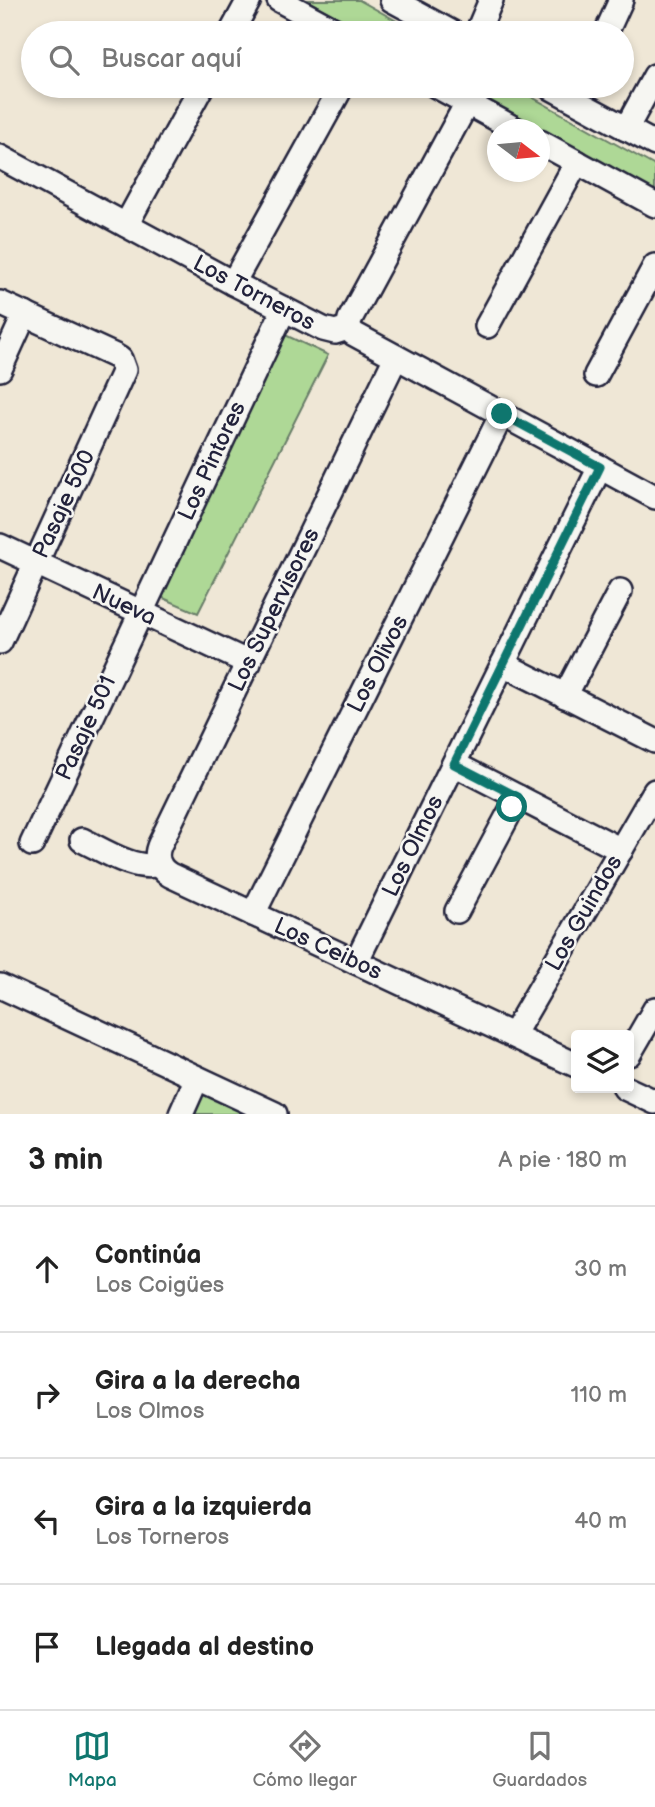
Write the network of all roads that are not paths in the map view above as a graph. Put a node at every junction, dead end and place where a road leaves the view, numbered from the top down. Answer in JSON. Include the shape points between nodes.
{"nodes":[{"id":1,"x":249,"y":0,"type":"edge"},
{"id":2,"x":279,"y":0,"type":"edge"},
{"id":3,"x":392,"y":0,"type":"edge"},
{"id":4,"x":491,"y":0,"type":"edge"},
{"id":5,"x":621,"y":0,"type":"edge"},
{"id":6,"x":238,"y":21,"type":"edge"},
{"id":7,"x":318,"y":21,"type":"edge"},
{"id":8,"x":431,"y":21,"type":"edge"},
{"id":9,"x":482,"y":21,"type":"edge"},
{"id":10,"x":611,"y":21,"type":"edge"},
{"id":11,"x":655,"y":76,"type":"edge"},
{"id":12,"x":195,"y":98,"type":"edge"},
{"id":13,"x":335,"y":98,"type":"edge"},
{"id":14,"x":458,"y":98,"type":"edge"},
{"id":15,"x":586,"y":98,"type":"edge"},
{"id":16,"x":467,"y":103,"type":"junction"},
{"id":17,"x":497,"y":119,"type":"edge"},
{"id":18,"x":626,"y":129,"type":"junction"},
{"id":19,"x":655,"y":144,"type":"edge"},
{"id":20,"x":550,"y":148,"type":"edge"},
{"id":21,"x":0,"y":157,"type":"edge"},
{"id":22,"x":577,"y":163,"type":"junction"},
{"id":23,"x":655,"y":205,"type":"edge"},
{"id":24,"x":126,"y":225,"type":"junction"},
{"id":25,"x":655,"y":266,"type":"edge"},
{"id":26,"x":233,"y":283,"type":"junction"},
{"id":27,"x":0,"y":303,"type":"edge"},
{"id":28,"x":284,"y":309,"type":"junction"},
{"id":29,"x":25,"y":314,"type":"junction"},
{"id":30,"x":487,"y":326,"type":"dead end"},
{"id":31,"x":348,"y":328,"type":"junction"},
{"id":32,"x":396,"y":357,"type":"junction"},
{"id":33,"x":0,"y":369,"type":"edge"},
{"id":34,"x":596,"y":375,"type":"dead end"},
{"id":35,"x":502,"y":414,"type":"junction"},
{"id":36,"x":600,"y":467,"type":"junction"},
{"id":37,"x":655,"y":497,"type":"edge"},
{"id":38,"x":0,"y":546,"type":"edge"},
{"id":39,"x":36,"y":563,"type":"junction"},
{"id":40,"x":620,"y":591,"type":"dead end"},
{"id":41,"x":141,"y":612,"type":"junction"},
{"id":42,"x":0,"y":642,"type":"edge"},
{"id":43,"x":249,"y":663,"type":"junction"},
{"id":44,"x":503,"y":664,"type":"junction"},
{"id":45,"x":565,"y":696,"type":"junction"},
{"id":46,"x":655,"y":741,"type":"edge"},
{"id":47,"x":454,"y":764,"type":"junction"},
{"id":48,"x":655,"y":791,"type":"edge"},
{"id":49,"x":518,"y":797,"type":"junction"},
{"id":50,"x":82,"y":840,"type":"dead end"},
{"id":51,"x":32,"y":845,"type":"dead end"},
{"id":52,"x":621,"y":850,"type":"junction"},
{"id":53,"x":159,"y":864,"type":"junction"},
{"id":54,"x":457,"y":911,"type":"dead end"},
{"id":55,"x":253,"y":914,"type":"junction"},
{"id":56,"x":356,"y":962,"type":"junction"},
{"id":57,"x":0,"y":986,"type":"edge"},
{"id":58,"x":655,"y":1009,"type":"edge"},
{"id":59,"x":513,"y":1035,"type":"junction"},
{"id":60,"x":634,"y":1045,"type":"edge"},
{"id":61,"x":571,"y":1063,"type":"edge"},
{"id":62,"x":197,"y":1078,"type":"junction"},
{"id":63,"x":634,"y":1092,"type":"edge"},
{"id":64,"x":655,"y":1102,"type":"edge"},
{"id":65,"x":265,"y":1112,"type":"edge"},
{"id":66,"x":181,"y":1114,"type":"edge"}],
"edges":[{"from":1,"to":6,"type":"street"},
{"from":2,"to":7,"type":"street"},
{"from":3,"to":8,"type":"street"},
{"from":4,"to":9,"type":"street"},
{"from":5,"to":10,"type":"street"},
{"from":11,"to":18,"type":"street"},
{"from":12,"to":24,"type":"street"},
{"from":13,"to":26,"type":"street"},
{"from":14,"to":16,"type":"street"},
{"from":15,"to":18,"type":"street"},
{"from":16,"to":17,"type":"street"},
{"from":16,"to":31,"type":"street"},
{"from":18,"to":19,"type":"street"},
{"from":20,"to":22,"type":"street"},
{"from":21,"to":24,"type":"street","name":"Los Torneros"},
{"from":22,"to":23,"type":"street"},
{"from":22,"to":30,"type":"street"},
{"from":24,"to":26,"type":"street","name":"Los Torneros"},
{"from":25,"to":34,"type":"street"},
{"from":26,"to":28,"type":"street","name":"Los Torneros"},
{"from":27,"to":29,"type":"street"},
{"from":28,"to":31,"type":"street","name":"Los Torneros","via":[[328,331]]},
{"from":28,"to":41,"type":"street","name":"Los Pintores"},
{"from":29,"to":33,"type":"street"},
{"from":29,"to":39,"type":"street","name":"Pasaje 500","via":[[115,356],[124,370]]},
{"from":31,"to":32,"type":"street","name":"Los Torneros"},
{"from":32,"to":35,"type":"street","name":"Los Torneros"},
{"from":32,"to":43,"type":"street","name":"Los Supervisores"},
{"from":35,"to":36,"type":"street","name":"Los Torneros"},
{"from":35,"to":55,"type":"street","name":"Los Olivos"},
{"from":36,"to":37,"type":"street","name":"Los Torneros"},
{"from":36,"to":44,"type":"street","name":"Los Olmos"},
{"from":38,"to":39,"type":"street","name":"Nueva"},
{"from":39,"to":41,"type":"street","name":"Nueva"},
{"from":39,"to":42,"type":"street","name":"Pasaje 500"},
{"from":40,"to":45,"type":"street"},
{"from":41,"to":43,"type":"street","name":"Nueva"},
{"from":41,"to":51,"type":"street","name":"Pasaje 501"},
{"from":43,"to":53,"type":"street","name":"Los Supervisores","via":[[157,850]]},
{"from":44,"to":45,"type":"street"},
{"from":44,"to":47,"type":"street","name":"Los Olmos"},
{"from":45,"to":46,"type":"street"},
{"from":47,"to":49,"type":"street"},
{"from":47,"to":56,"type":"street","name":"Los Olmos"},
{"from":48,"to":52,"type":"street","name":"Los Guindos"},
{"from":49,"to":52,"type":"street"},
{"from":49,"to":54,"type":"street"},
{"from":50,"to":53,"type":"street","name":"Los Ceibos","via":[[138,866]]},
{"from":52,"to":59,"type":"street","name":"Los Guindos"},
{"from":53,"to":55,"type":"street","name":"Los Ceibos","via":[[166,873]]},
{"from":55,"to":56,"type":"street","name":"Los Ceibos"},
{"from":56,"to":59,"type":"street","name":"Los Ceibos"},
{"from":57,"to":62,"type":"street"},
{"from":58,"to":60,"type":"street"},
{"from":59,"to":61,"type":"street","name":"Los Ceibos"},
{"from":62,"to":65,"type":"street"},
{"from":62,"to":66,"type":"street"},
{"from":63,"to":64,"type":"street"}]}
